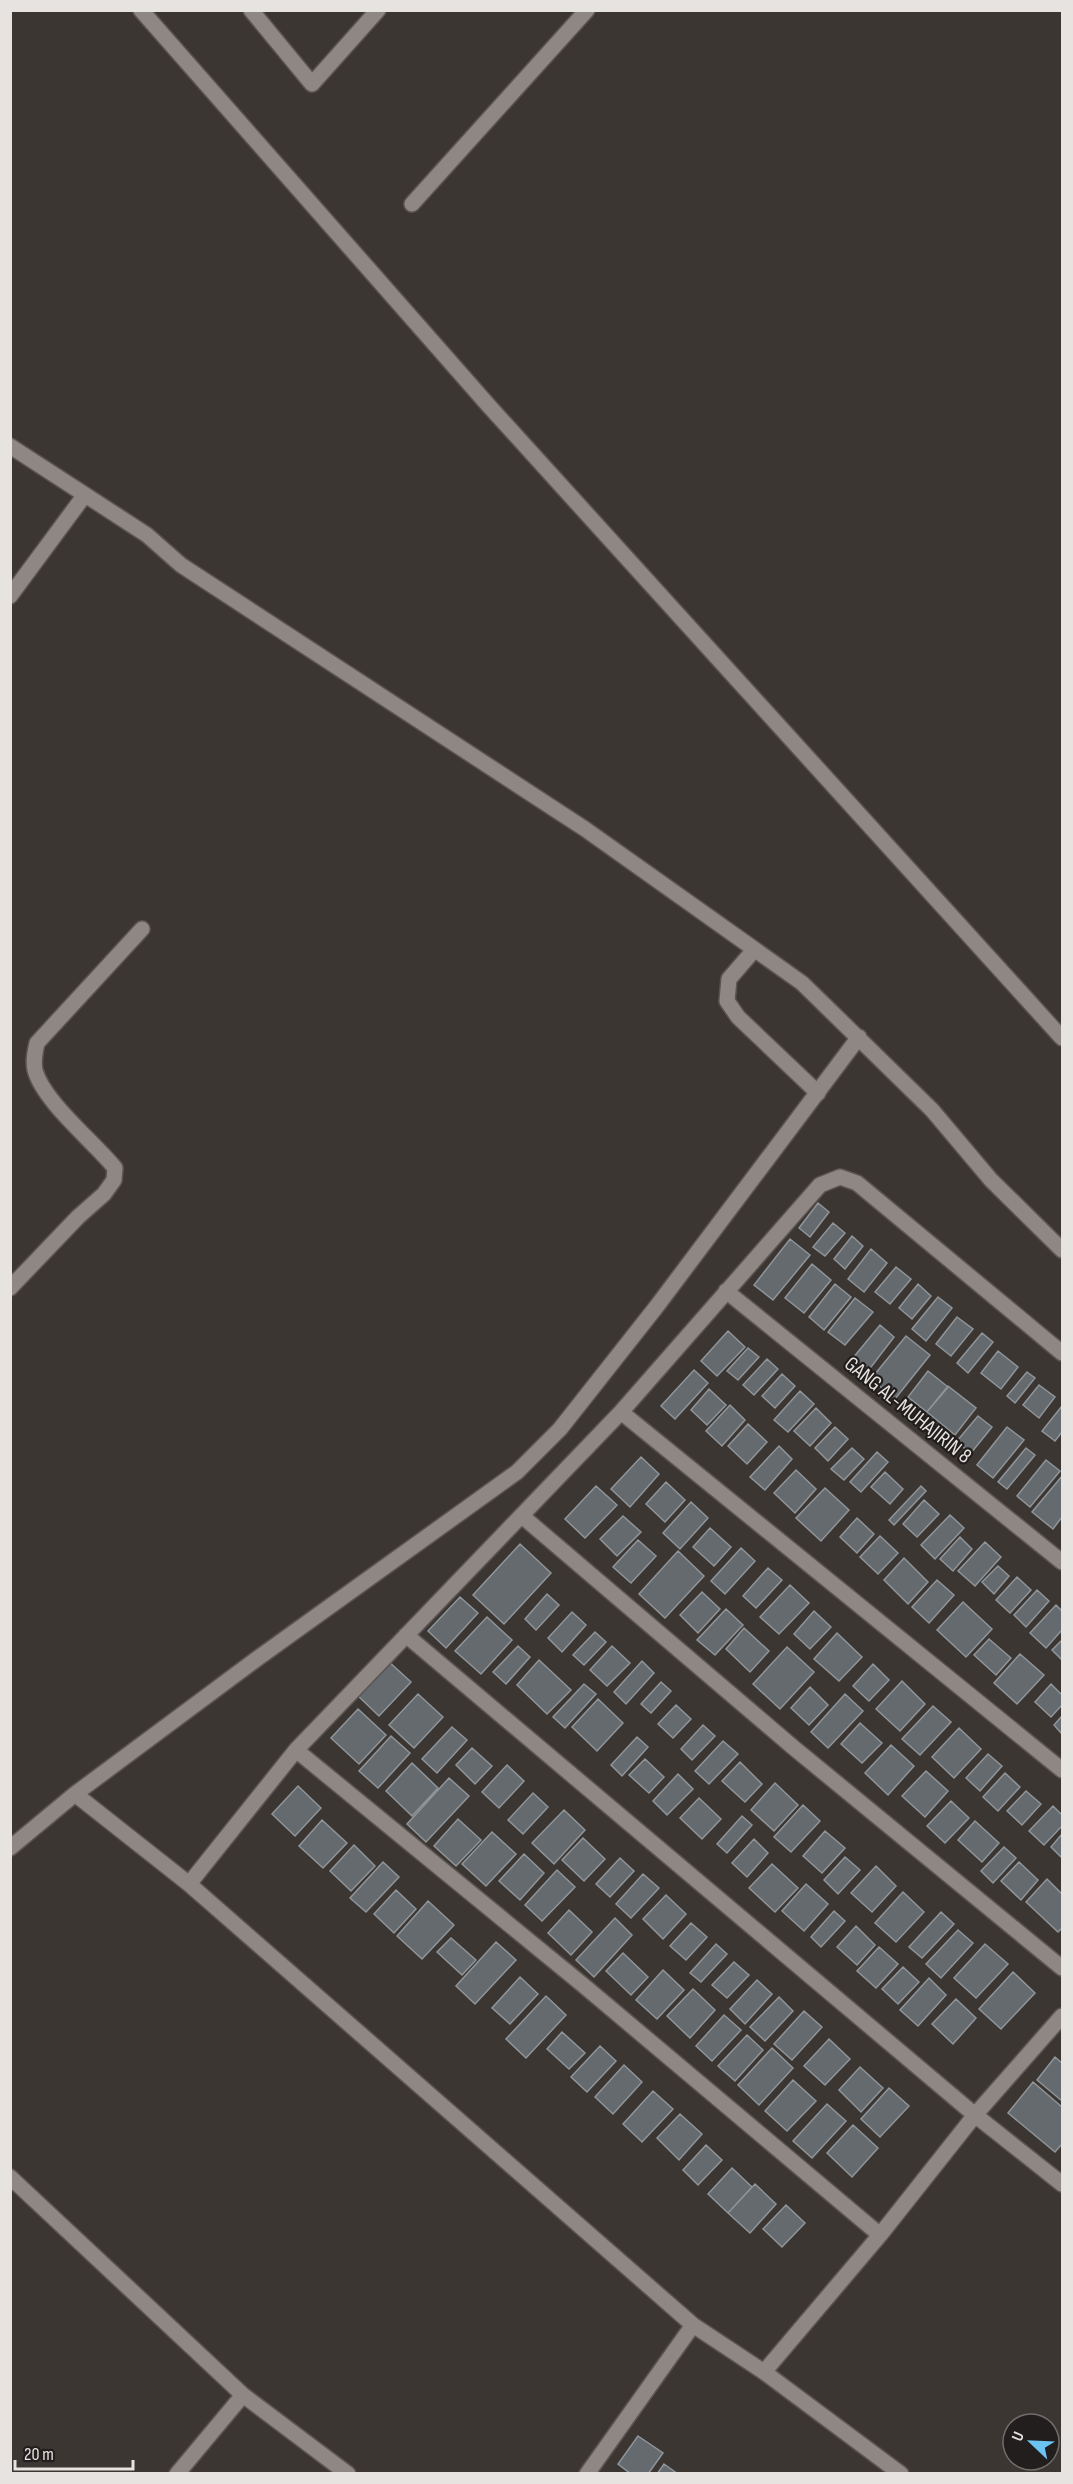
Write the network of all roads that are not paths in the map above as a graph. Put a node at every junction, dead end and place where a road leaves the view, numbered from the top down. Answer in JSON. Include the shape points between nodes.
{"nodes":[{"id":1,"x":141,"y":10,"type":"edge"},
{"id":2,"x":251,"y":10,"type":"edge"},
{"id":3,"x":378,"y":10,"type":"edge"},
{"id":4,"x":586,"y":10,"type":"edge"},
{"id":5,"x":412,"y":204,"type":"dead end"},
{"id":6,"x":10,"y":447,"type":"edge"},
{"id":7,"x":84,"y":495,"type":"junction"},
{"id":8,"x":10,"y":596,"type":"edge"},
{"id":9,"x":142,"y":928,"type":"dead end"},
{"id":10,"x":753,"y":950,"type":"junction"},
{"id":11,"x":859,"y":1037,"type":"junction"},
{"id":12,"x":1062,"y":1038,"type":"edge"},
{"id":13,"x":818,"y":1093,"type":"junction"},
{"id":14,"x":1062,"y":1250,"type":"edge"},
{"id":15,"x":10,"y":1288,"type":"edge"},
{"id":16,"x":726,"y":1291,"type":"junction"},
{"id":17,"x":1062,"y":1353,"type":"edge"},
{"id":18,"x":621,"y":1412,"type":"junction"},
{"id":19,"x":522,"y":1516,"type":"junction"},
{"id":20,"x":1062,"y":1562,"type":"edge"},
{"id":21,"x":406,"y":1635,"type":"junction"},
{"id":22,"x":296,"y":1750,"type":"junction"},
{"id":23,"x":1062,"y":1770,"type":"edge"},
{"id":24,"x":75,"y":1794,"type":"junction"},
{"id":25,"x":10,"y":1848,"type":"edge"},
{"id":26,"x":189,"y":1884,"type":"junction"},
{"id":27,"x":1062,"y":1968,"type":"edge"},
{"id":28,"x":1062,"y":2016,"type":"edge"},
{"id":29,"x":975,"y":2115,"type":"junction"},
{"id":30,"x":10,"y":2177,"type":"edge"},
{"id":31,"x":1062,"y":2184,"type":"edge"},
{"id":32,"x":880,"y":2235,"type":"junction"},
{"id":33,"x":693,"y":2325,"type":"junction"},
{"id":34,"x":764,"y":2372,"type":"junction"},
{"id":35,"x":243,"y":2395,"type":"junction"},
{"id":36,"x":177,"y":2474,"type":"edge"},
{"id":37,"x":348,"y":2474,"type":"edge"},
{"id":38,"x":587,"y":2474,"type":"edge"},
{"id":39,"x":901,"y":2474,"type":"edge"}],
"edges":[{"from":1,"to":12,"type":"street","via":[[481,397]]},
{"from":2,"to":3,"type":"street","via":[[312,84]]},
{"from":4,"to":5,"type":"street"},
{"from":6,"to":7,"type":"street"},
{"from":7,"to":8,"type":"street"},
{"from":7,"to":10,"type":"street","via":[[147,535],[181,565],[585,829]]},
{"from":9,"to":15,"type":"street","via":[[37,1043],[33,1058],[36,1073],[49,1096],[115,1168],[114,1180]]},
{"from":10,"to":11,"type":"street","via":[[802,983]]},
{"from":10,"to":13,"type":"street","via":[[729,979],[727,1001],[738,1017]]},
{"from":11,"to":13,"type":"street"},
{"from":11,"to":14,"type":"street","via":[[932,1110],[991,1180]]},
{"from":13,"to":24,"type":"street","via":[[560,1429],[517,1472]]},
{"from":16,"to":17,"type":"street","via":[[820,1185],[840,1177],[856,1183]]},
{"from":16,"to":18,"type":"street"},
{"from":16,"to":20,"type":"street","name":"GANG AL-MUHAJIRIN 8"},
{"from":18,"to":19,"type":"street"},
{"from":18,"to":23,"type":"street"},
{"from":19,"to":21,"type":"street"},
{"from":19,"to":27,"type":"street","via":[[794,1748]]},
{"from":21,"to":22,"type":"street"},
{"from":21,"to":29,"type":"street"},
{"from":22,"to":26,"type":"street"},
{"from":22,"to":32,"type":"street","via":[[583,1984]]},
{"from":24,"to":25,"type":"street"},
{"from":24,"to":26,"type":"street"},
{"from":26,"to":33,"type":"street"},
{"from":28,"to":29,"type":"street"},
{"from":29,"to":31,"type":"street"},
{"from":29,"to":32,"type":"street"},
{"from":30,"to":35,"type":"street"},
{"from":32,"to":34,"type":"street"},
{"from":33,"to":34,"type":"street"},
{"from":33,"to":38,"type":"street"},
{"from":34,"to":39,"type":"street"},
{"from":35,"to":36,"type":"street"},
{"from":35,"to":37,"type":"street"}]}
